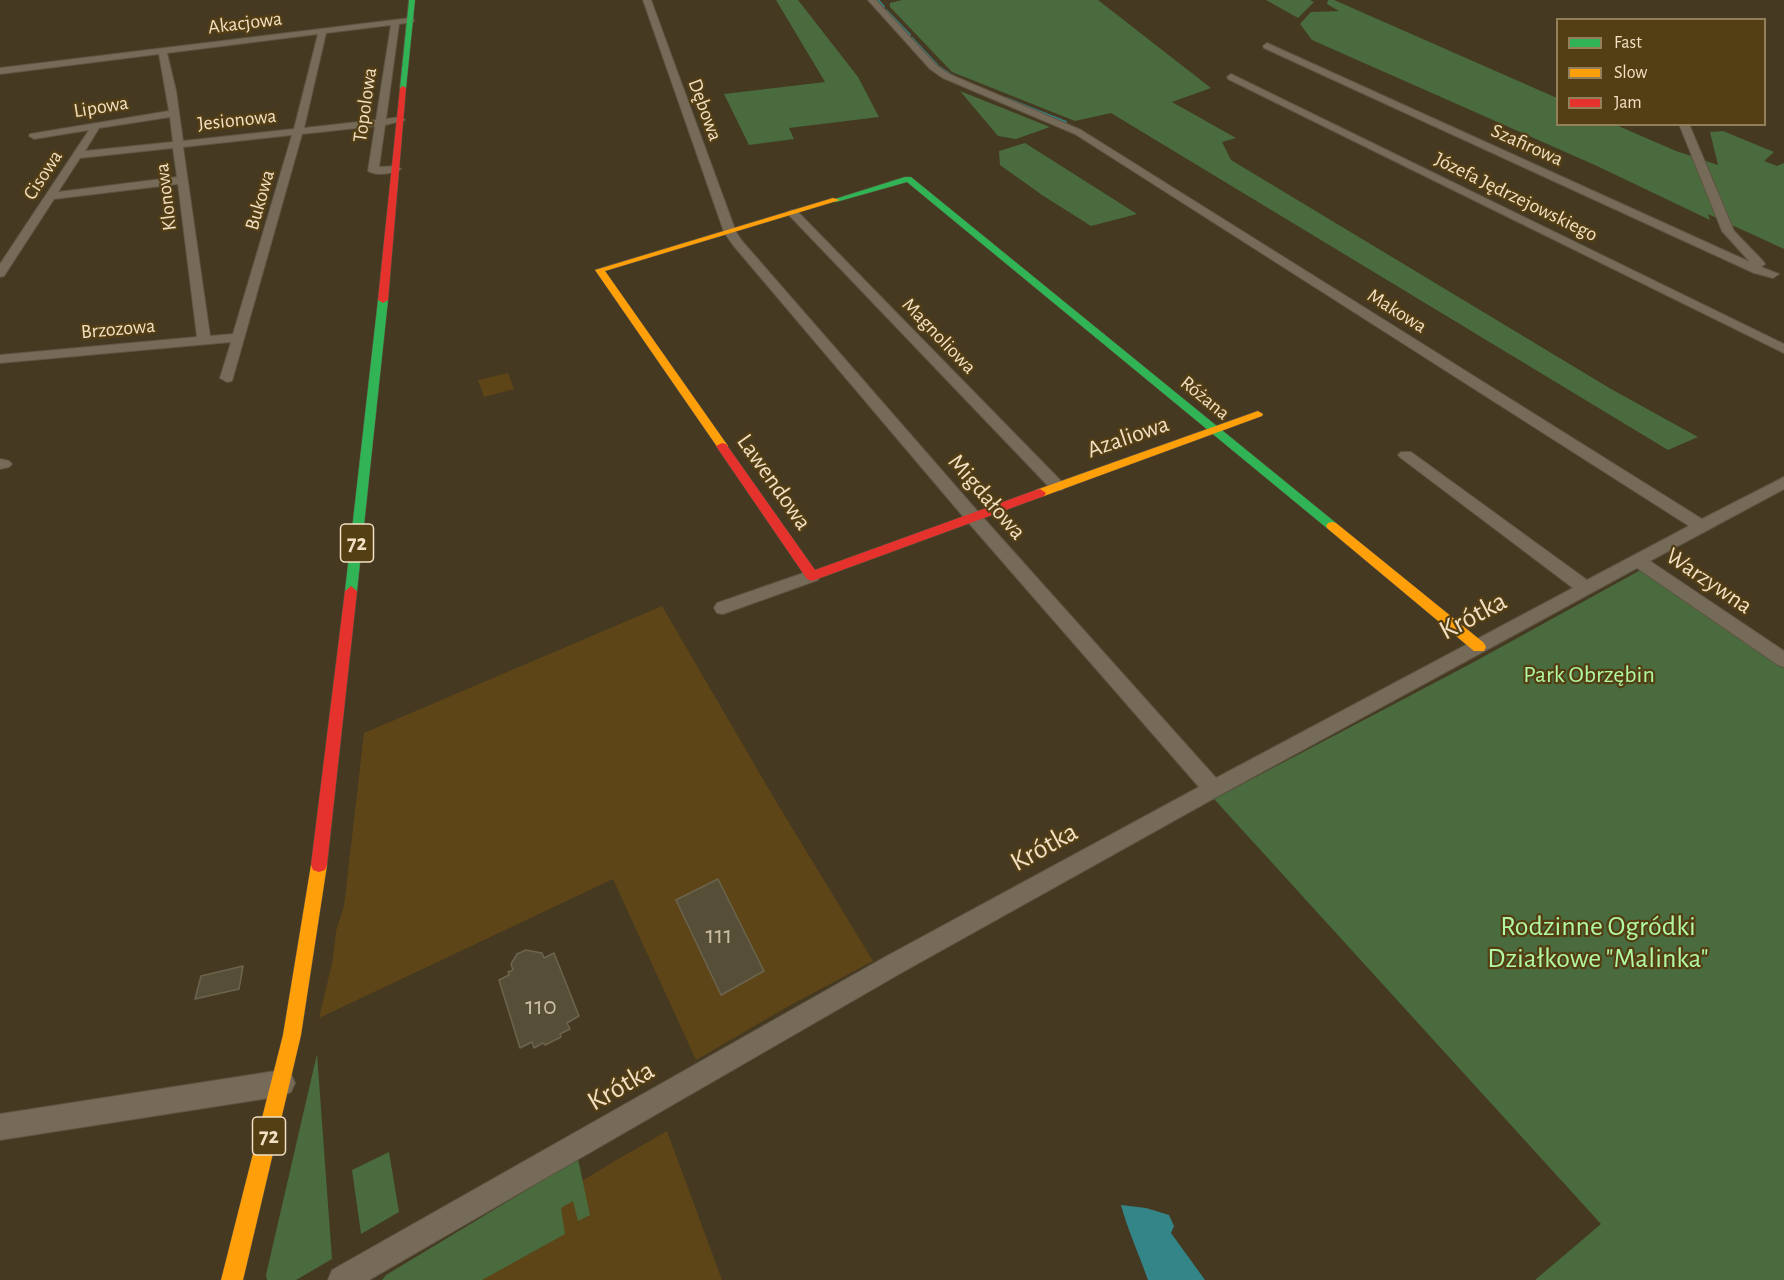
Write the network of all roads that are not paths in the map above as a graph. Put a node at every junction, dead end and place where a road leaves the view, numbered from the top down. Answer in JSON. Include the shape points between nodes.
{"nodes":[{"id":1,"x":412,"y":0,"type":"edge"},
{"id":2,"x":647,"y":0,"type":"edge"},
{"id":3,"x":872,"y":0,"type":"edge"},
{"id":4,"x":410,"y":20,"type":"junction"},
{"id":5,"x":395,"y":22,"type":"junction"},
{"id":6,"x":323,"y":30,"type":"junction"},
{"id":7,"x":1267,"y":46,"type":"dead end"},
{"id":8,"x":162,"y":50,"type":"junction"},
{"id":9,"x":0,"y":71,"type":"edge"},
{"id":10,"x":1231,"y":77,"type":"dead end"},
{"id":11,"x":174,"y":114,"type":"junction"},
{"id":12,"x":400,"y":120,"type":"junction"},
{"id":13,"x":381,"y":122,"type":"junction"},
{"id":14,"x":96,"y":126,"type":"junction"},
{"id":15,"x":1685,"y":126,"type":"edge"},
{"id":16,"x":298,"y":131,"type":"junction"},
{"id":17,"x":34,"y":136,"type":"dead end"},
{"id":18,"x":178,"y":144,"type":"junction"},
{"id":19,"x":78,"y":155,"type":"junction"},
{"id":20,"x":396,"y":169,"type":"junction"},
{"id":21,"x":181,"y":180,"type":"junction"},
{"id":22,"x":52,"y":196,"type":"junction"},
{"id":23,"x":793,"y":213,"type":"junction"},
{"id":24,"x":730,"y":232,"type":"junction"},
{"id":25,"x":0,"y":273,"type":"edge"},
{"id":26,"x":1773,"y":274,"type":"junction"},
{"id":27,"x":1784,"y":281,"type":"edge"},
{"id":28,"x":239,"y":337,"type":"junction"},
{"id":29,"x":204,"y":340,"type":"junction"},
{"id":30,"x":1784,"y":349,"type":"edge"},
{"id":31,"x":0,"y":359,"type":"edge"},
{"id":32,"x":227,"y":378,"type":"dead end"},
{"id":33,"x":1258,"y":414,"type":"dead end"},
{"id":34,"x":1214,"y":431,"type":"junction"},
{"id":35,"x":1406,"y":455,"type":"dead end"},
{"id":36,"x":1784,"y":482,"type":"edge"},
{"id":37,"x":1057,"y":486,"type":"junction"},
{"id":38,"x":973,"y":517,"type":"junction"},
{"id":39,"x":1702,"y":527,"type":"junction"},
{"id":40,"x":1638,"y":561,"type":"junction"},
{"id":41,"x":812,"y":576,"type":"junction"},
{"id":42,"x":1587,"y":589,"type":"junction"},
{"id":43,"x":723,"y":608,"type":"dead end"},
{"id":44,"x":1479,"y":646,"type":"junction"},
{"id":45,"x":1784,"y":660,"type":"edge"},
{"id":46,"x":1214,"y":789,"type":"junction"},
{"id":47,"x":282,"y":1083,"type":"junction"},
{"id":48,"x":0,"y":1127,"type":"edge"},
{"id":49,"x":232,"y":1280,"type":"edge"},
{"id":50,"x":342,"y":1280,"type":"edge"}],
"edges":[{"from":1,"to":4,"type":"street","number":"72"},
{"from":2,"to":24,"type":"street","name":"Dębowa"},
{"from":3,"to":39,"type":"street","name":"Makowa","via":[[910,36],[933,67],[946,76],[1070,128]]},
{"from":4,"to":5,"type":"street","name":"Akacjowa"},
{"from":4,"to":12,"type":"street","number":"72"},
{"from":5,"to":6,"type":"street","name":"Akacjowa"},
{"from":5,"to":13,"type":"street","name":"Topolowa"},
{"from":6,"to":8,"type":"street","name":"Akacjowa"},
{"from":6,"to":16,"type":"street","name":"Bukowa"},
{"from":7,"to":26,"type":"street","name":"Szafirowa"},
{"from":8,"to":9,"type":"street","name":"Akacjowa"},
{"from":8,"to":11,"type":"street","name":"Klonowa"},
{"from":10,"to":30,"type":"street","name":"Józefa Jędrzejowskiego"},
{"from":11,"to":14,"type":"street","name":"Lipowa"},
{"from":11,"to":18,"type":"street","name":"Klonowa"},
{"from":12,"to":13,"type":"street","name":"Jesionowa"},
{"from":12,"to":20,"type":"street","number":"72"},
{"from":13,"to":16,"type":"street","name":"Jesionowa"},
{"from":13,"to":20,"type":"street","name":"Topolowa","via":[[373,171]]},
{"from":14,"to":17,"type":"street","name":"Lipowa"},
{"from":14,"to":19,"type":"street","name":"Cisowa"},
{"from":15,"to":26,"type":"street","via":[[1728,231],[1749,256]]},
{"from":16,"to":18,"type":"street","name":"Jesionowa"},
{"from":16,"to":28,"type":"street","name":"Bukowa"},
{"from":18,"to":19,"type":"street","name":"Jesionowa"},
{"from":18,"to":21,"type":"street","name":"Klonowa"},
{"from":19,"to":22,"type":"street","name":"Cisowa"},
{"from":20,"to":47,"type":"street","number":"72","via":[[322,849],[300,997]]},
{"from":21,"to":22,"type":"street"},
{"from":21,"to":29,"type":"street","name":"Klonowa"},
{"from":22,"to":25,"type":"street","name":"Cisowa"},
{"from":23,"to":24,"type":"street"},
{"from":23,"to":34,"type":"street","name":"Różana","via":[[908,179]]},
{"from":23,"to":37,"type":"street","name":"Magnoliowa"},
{"from":24,"to":38,"type":"street","name":"Migdałowa"},
{"from":24,"to":41,"type":"street","name":"Lawendowa","via":[[600,270]]},
{"from":26,"to":27,"type":"street"},
{"from":28,"to":29,"type":"street","name":"Brzozowa"},
{"from":28,"to":32,"type":"street","name":"Bukowa"},
{"from":29,"to":31,"type":"street","name":"Brzozowa"},
{"from":33,"to":34,"type":"street","name":"Azaliowa"},
{"from":34,"to":37,"type":"street","name":"Azaliowa"},
{"from":34,"to":44,"type":"street","name":"Różana"},
{"from":35,"to":42,"type":"street"},
{"from":36,"to":39,"type":"street","name":"Krótka"},
{"from":37,"to":38,"type":"street","name":"Azaliowa"},
{"from":38,"to":41,"type":"street"},
{"from":38,"to":46,"type":"street","name":"Migdałowa"},
{"from":39,"to":40,"type":"street","name":"Krótka"},
{"from":40,"to":42,"type":"street","name":"Krótka"},
{"from":40,"to":45,"type":"street","name":"Warzywna"},
{"from":41,"to":43,"type":"street"},
{"from":42,"to":44,"type":"street","name":"Krótka"},
{"from":44,"to":46,"type":"street","name":"Krótka"},
{"from":46,"to":50,"type":"street","name":"Krótka","via":[[893,965]]},
{"from":47,"to":48,"type":"street"},
{"from":47,"to":49,"type":"street","number":"72"}]}
